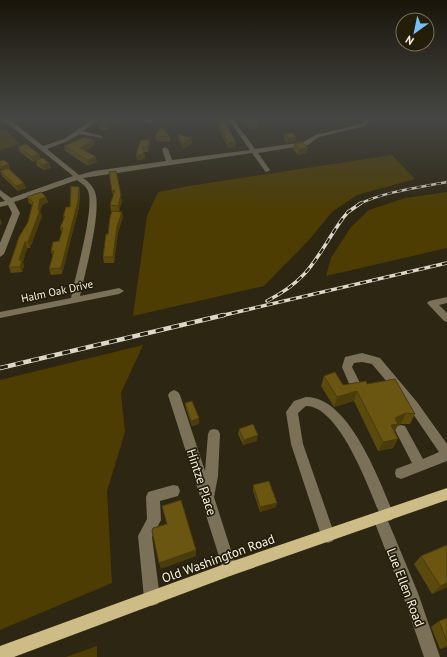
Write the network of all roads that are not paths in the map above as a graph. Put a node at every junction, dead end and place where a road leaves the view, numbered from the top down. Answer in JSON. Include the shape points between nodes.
{"nodes":[{"id":1,"x":42,"y":149,"type":"edge"},
{"id":2,"x":165,"y":149,"type":"dead end"},
{"id":3,"x":252,"y":149,"type":"edge"},
{"id":4,"x":276,"y":149,"type":"edge"},
{"id":5,"x":254,"y":152,"type":"junction"},
{"id":6,"x":170,"y":163,"type":"junction"},
{"id":7,"x":267,"y":170,"type":"dead end"},
{"id":8,"x":78,"y":176,"type":"junction"},
{"id":9,"x":0,"y":192,"type":"edge"},
{"id":10,"x":10,"y":201,"type":"junction"},
{"id":11,"x":0,"y":205,"type":"edge"},
{"id":12,"x":0,"y":254,"type":"edge"},
{"id":13,"x":119,"y":290,"type":"dead end"},
{"id":14,"x":75,"y":299,"type":"junction"},
{"id":15,"x":447,"y":300,"type":"edge"},
{"id":16,"x":0,"y":315,"type":"edge"},
{"id":17,"x":447,"y":319,"type":"edge"},
{"id":18,"x":355,"y":385,"type":"edge"},
{"id":19,"x":174,"y":395,"type":"dead end"},
{"id":20,"x":401,"y":430,"type":"dead end"},
{"id":21,"x":214,"y":434,"type":"dead end"},
{"id":22,"x":447,"y":454,"type":"edge"},
{"id":23,"x":420,"y":466,"type":"junction"},
{"id":24,"x":400,"y":473,"type":"dead end"},
{"id":25,"x":173,"y":491,"type":"dead end"},
{"id":26,"x":447,"y":494,"type":"edge"},
{"id":27,"x":207,"y":497,"type":"junction"},
{"id":28,"x":384,"y":517,"type":"junction"},
{"id":29,"x":328,"y":536,"type":"junction"},
{"id":30,"x":230,"y":569,"type":"junction"},
{"id":31,"x":152,"y":598,"type":"junction"},
{"id":32,"x":0,"y":654,"type":"edge"},
{"id":33,"x":432,"y":657,"type":"edge"}],
"edges":[{"from":1,"to":8,"type":"street"},
{"from":2,"to":6,"type":"street"},
{"from":3,"to":5,"type":"street"},
{"from":4,"to":5,"type":"street"},
{"from":5,"to":6,"type":"street"},
{"from":5,"to":7,"type":"street"},
{"from":6,"to":8,"type":"street"},
{"from":8,"to":10,"type":"street"},
{"from":8,"to":14,"type":"street","via":[[92,194],[92,213]]},
{"from":9,"to":10,"type":"street"},
{"from":10,"to":11,"type":"street"},
{"from":10,"to":12,"type":"street","via":[[16,213]]},
{"from":13,"to":14,"type":"street","name":"Halm Oak Drive"},
{"from":14,"to":16,"type":"street","name":"Halm Oak Drive"},
{"from":15,"to":17,"type":"street","via":[[432,303]]},
{"from":18,"to":22,"type":"street","via":[[347,366],[349,360],[368,357],[376,361],[413,405]]},
{"from":19,"to":27,"type":"street","name":"Hintze Place"},
{"from":20,"to":23,"type":"street"},
{"from":21,"to":27,"type":"street"},
{"from":22,"to":23,"type":"street"},
{"from":23,"to":24,"type":"street"},
{"from":25,"to":31,"type":"street","via":[[153,497],[154,520],[145,536]]},
{"from":26,"to":28,"type":"main road","name":"Old Washington Road"},
{"from":27,"to":30,"type":"street","name":"Hintze Place"},
{"from":28,"to":29,"type":"main road","name":"Old Washington Road"},
{"from":28,"to":29,"type":"street","name":"Lue Ellen Road","via":[[359,453],[340,421],[331,411],[316,403],[300,403],[292,412],[297,444]]},
{"from":28,"to":33,"type":"street","name":"Lue Ellen Road"},
{"from":29,"to":30,"type":"main road","name":"Old Washington Road"},
{"from":30,"to":31,"type":"main road","name":"Old Washington Road"},
{"from":31,"to":32,"type":"main road","name":"Old Washington Road"}]}
